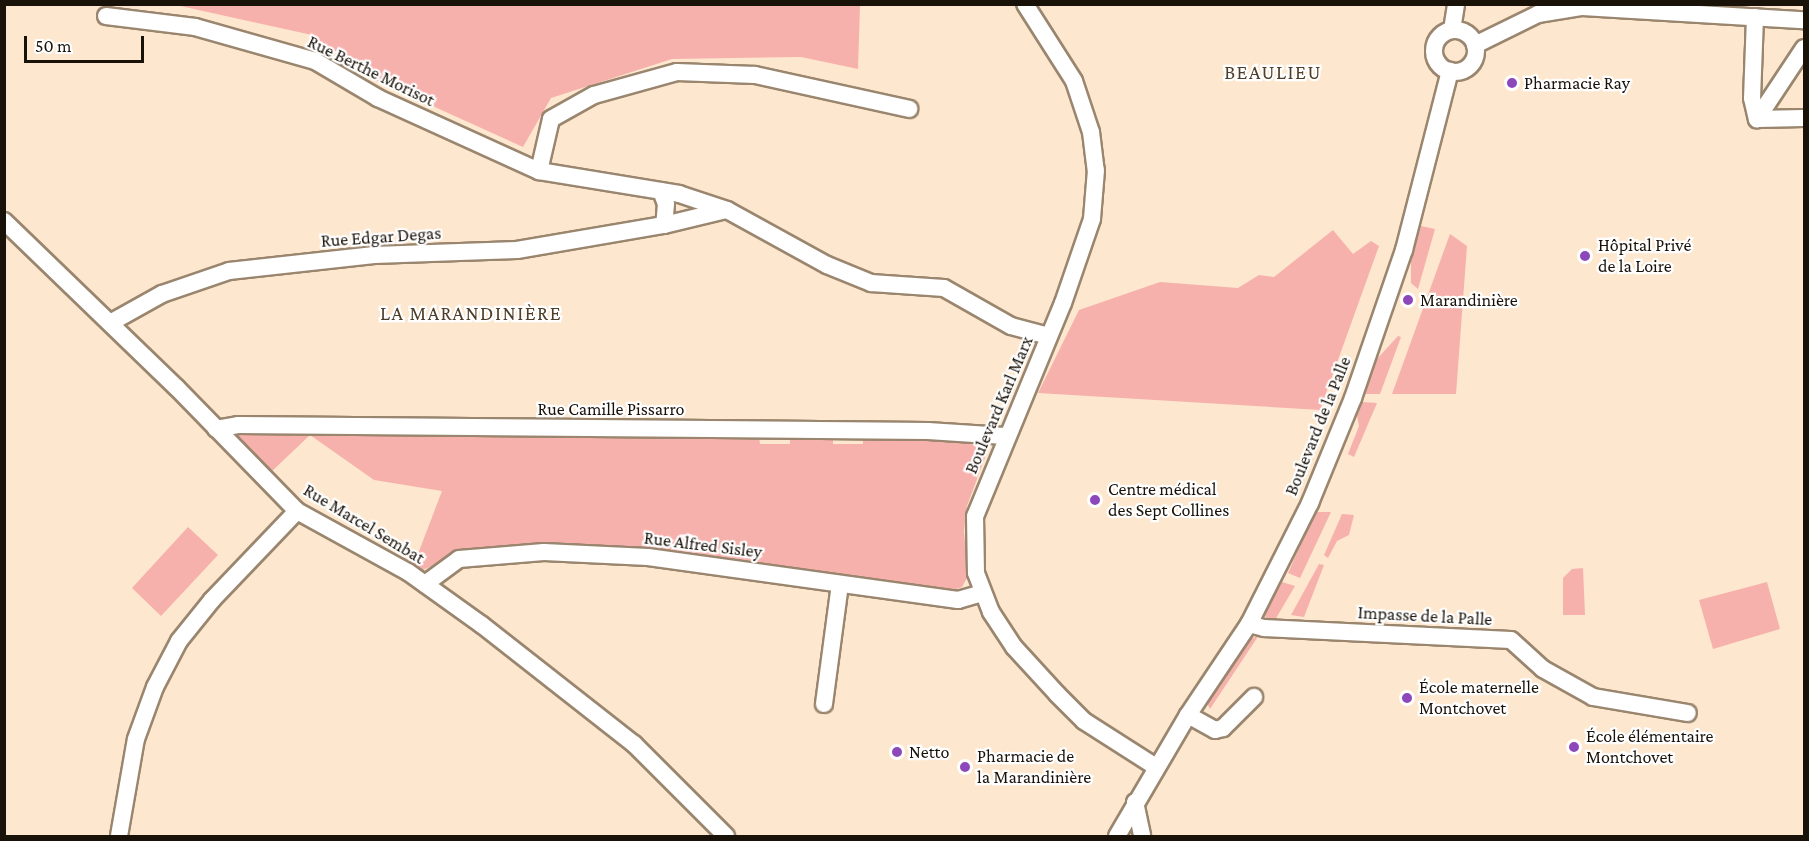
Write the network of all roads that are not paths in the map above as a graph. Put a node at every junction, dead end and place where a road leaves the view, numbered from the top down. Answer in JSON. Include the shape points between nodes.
{"nodes":[{"id":1,"x":1026,"y":4,"type":"edge"},
{"id":2,"x":1455,"y":6,"type":"edge"},
{"id":3,"x":106,"y":16,"type":"dead end"},
{"id":4,"x":1755,"y":17,"type":"junction"},
{"id":5,"x":1804,"y":20,"type":"edge"},
{"id":6,"x":1452,"y":30,"type":"junction"},
{"id":7,"x":1475,"y":45,"type":"junction"},
{"id":8,"x":1804,"y":48,"type":"edge"},
{"id":9,"x":1450,"y":71,"type":"junction"},
{"id":10,"x":909,"y":109,"type":"dead end"},
{"id":11,"x":1804,"y":118,"type":"edge"},
{"id":12,"x":1757,"y":119,"type":"junction"},
{"id":13,"x":539,"y":171,"type":"junction"},
{"id":14,"x":661,"y":191,"type":"junction"},
{"id":15,"x":727,"y":210,"type":"junction"},
{"id":16,"x":4,"y":221,"type":"edge"},
{"id":17,"x":664,"y":225,"type":"junction"},
{"id":18,"x":110,"y":323,"type":"junction"},
{"id":19,"x":1049,"y":336,"type":"junction"},
{"id":20,"x":216,"y":429,"type":"junction"},
{"id":21,"x":1005,"y":436,"type":"junction"},
{"id":22,"x":297,"y":510,"type":"junction"},
{"id":23,"x":425,"y":584,"type":"junction"},
{"id":24,"x":840,"y":584,"type":"junction"},
{"id":25,"x":982,"y":593,"type":"junction"},
{"id":26,"x":1249,"y":624,"type":"junction"},
{"id":27,"x":1254,"y":697,"type":"dead end"},
{"id":28,"x":824,"y":704,"type":"dead end"},
{"id":29,"x":1688,"y":713,"type":"dead end"},
{"id":30,"x":1188,"y":715,"type":"junction"},
{"id":31,"x":1156,"y":767,"type":"junction"},
{"id":32,"x":1135,"y":802,"type":"junction"},
{"id":33,"x":119,"y":837,"type":"edge"},
{"id":34,"x":726,"y":837,"type":"edge"},
{"id":35,"x":1117,"y":837,"type":"edge"},
{"id":36,"x":1142,"y":837,"type":"edge"}],
"edges":[{"from":1,"to":19,"type":"street","name":"Boulevard Karl Marx","via":[[1074,81],[1091,132],[1096,170],[1092,219]]},
{"from":2,"to":6,"type":"street"},
{"from":3,"to":13,"type":"street","name":"Rue Berthe Morisot","via":[[195,27],[315,61],[378,98]]},
{"from":4,"to":5,"type":"street"},
{"from":4,"to":7,"type":"street","via":[[1582,7],[1538,14]]},
{"from":4,"to":12,"type":"street","via":[[1752,98]]},
{"from":6,"to":7,"type":"street","via":[[1470,36]]},
{"from":6,"to":9,"type":"street","via":[[1438,39],[1434,53],[1437,62]]},
{"from":7,"to":9,"type":"street","via":[[1472,63],[1460,71]]},
{"from":8,"to":12,"type":"street"},
{"from":9,"to":26,"type":"street","name":"Boulevard de la Palle","via":[[1404,250],[1353,398],[1310,503]]},
{"from":10,"to":13,"type":"street","via":[[755,75],[677,72],[594,95],[551,119]]},
{"from":11,"to":12,"type":"street"},
{"from":13,"to":14,"type":"street","name":"Rue Berthe Morisot"},
{"from":14,"to":15,"type":"street","name":"Rue Berthe Morisot"},
{"from":14,"to":17,"type":"street","via":[[666,204]]},
{"from":15,"to":17,"type":"street","name":"Rue Edgar Degas"},
{"from":15,"to":19,"type":"street","via":[[827,266],[860,279],[944,288],[1011,326]]},
{"from":16,"to":18,"type":"street","name":"Rue Marcel Sembat"},
{"from":17,"to":18,"type":"street","name":"Rue Edgar Degas","via":[[517,250],[374,255],[229,271],[162,294]]},
{"from":18,"to":20,"type":"street","name":"Rue Marcel Sembat"},
{"from":19,"to":21,"type":"street","name":"Boulevard Karl Marx"},
{"from":20,"to":21,"type":"street","name":"Rue Camille Pissarro","via":[[238,425],[928,431]]},
{"from":20,"to":22,"type":"street","name":"Rue Marcel Sembat"},
{"from":21,"to":25,"type":"street","name":"Boulevard Karl Marx","via":[[975,516],[974,548]]},
{"from":22,"to":23,"type":"street","name":"Rue Marcel Sembat"},
{"from":22,"to":33,"type":"street","via":[[219,592],[179,641],[154,687],[136,739]]},
{"from":23,"to":24,"type":"street","name":"Rue Alfred Sisley","via":[[459,559],[544,552],[648,556]]},
{"from":23,"to":34,"type":"street","name":"Rue Marcel Sembat","via":[[634,744]]},
{"from":24,"to":25,"type":"street","name":"Rue Alfred Sisley","via":[[958,600]]},
{"from":24,"to":28,"type":"street"},
{"from":25,"to":31,"type":"street","name":"Boulevard Karl Marx","via":[[1014,647],[1057,694],[1084,721]]},
{"from":26,"to":29,"type":"street","name":"Impasse de la Palle","via":[[1264,628],[1511,640],[1543,669],[1593,697]]},
{"from":26,"to":30,"type":"street","name":"Boulevard de la Palle"},
{"from":27,"to":30,"type":"street","via":[[1223,728],[1215,730]]},
{"from":30,"to":31,"type":"street","name":"Boulevard de la Palle"},
{"from":31,"to":32,"type":"street","name":"Boulevard de la Palle"},
{"from":32,"to":35,"type":"street","name":"Boulevard de la Palle"},
{"from":32,"to":36,"type":"street"}]}
